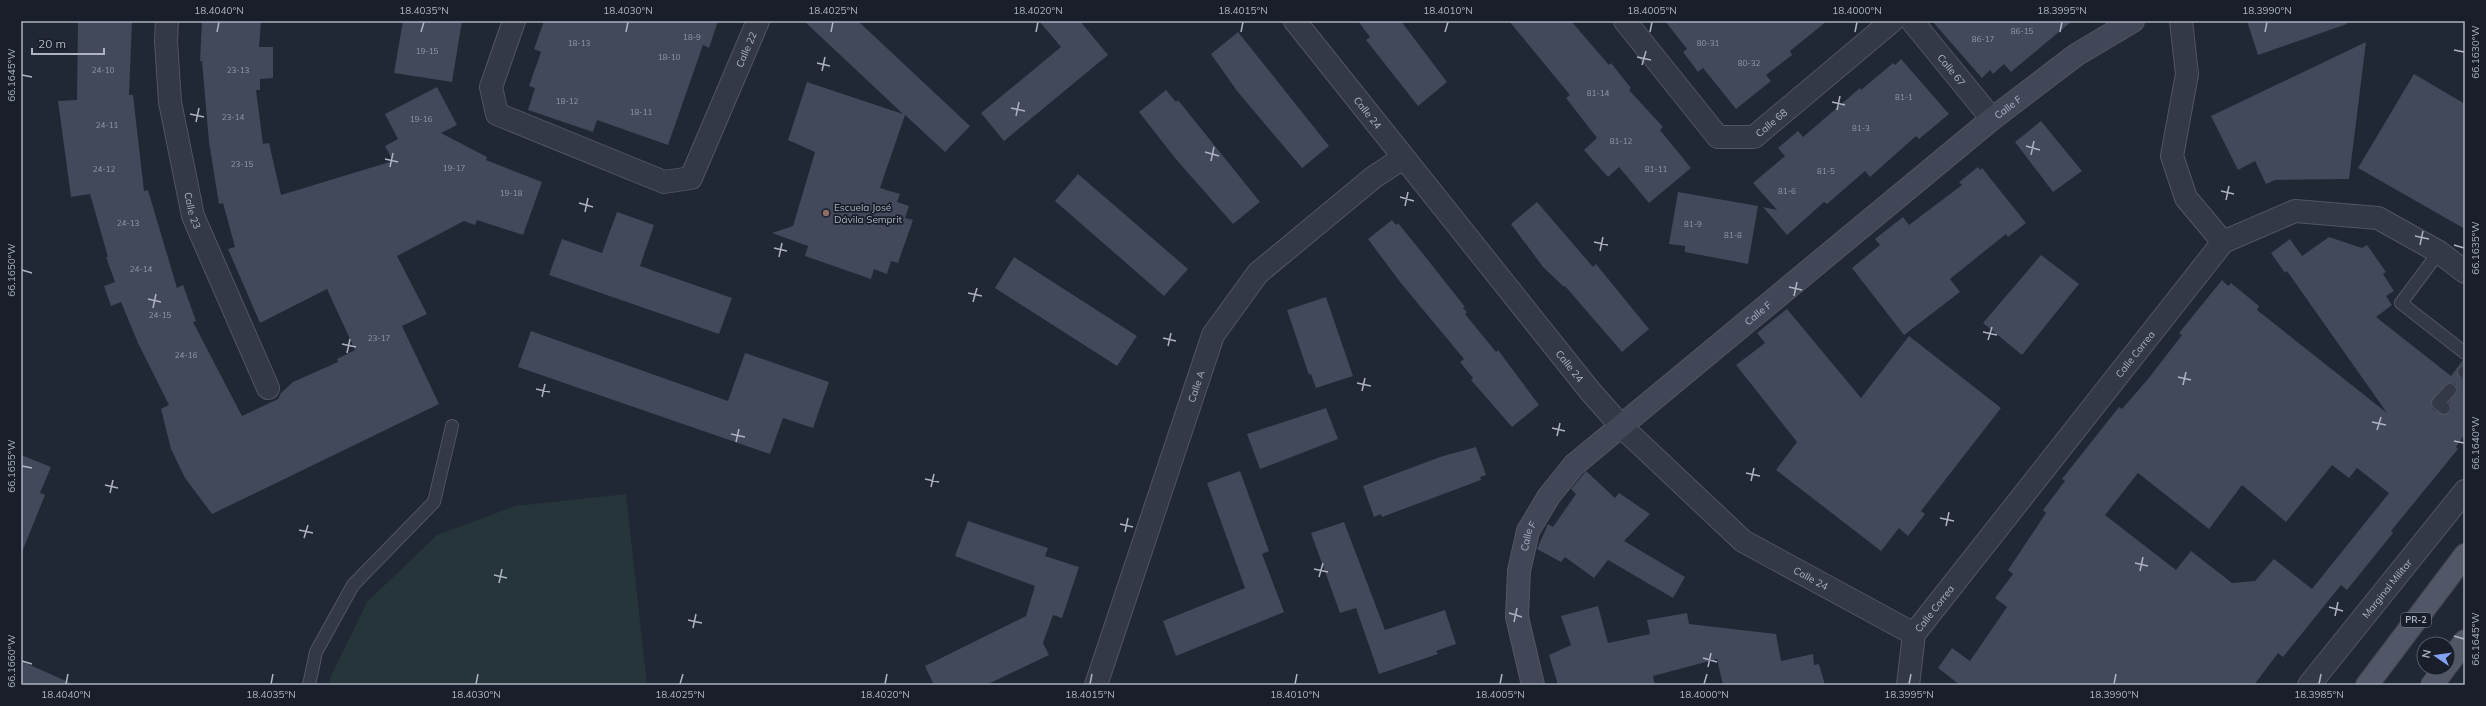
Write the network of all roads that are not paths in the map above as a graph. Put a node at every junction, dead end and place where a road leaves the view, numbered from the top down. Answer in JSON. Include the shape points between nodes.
{"nodes":[{"id":1,"x":167,"y":21,"type":"edge"},
{"id":2,"x":514,"y":21,"type":"edge"},
{"id":3,"x":758,"y":21,"type":"edge"},
{"id":4,"x":1295,"y":21,"type":"edge"},
{"id":5,"x":1625,"y":21,"type":"edge"},
{"id":6,"x":1892,"y":21,"type":"edge"},
{"id":7,"x":1912,"y":21,"type":"edge"},
{"id":8,"x":2133,"y":21,"type":"edge"},
{"id":9,"x":2181,"y":21,"type":"edge"},
{"id":10,"x":1992,"y":118,"type":"junction"},
{"id":11,"x":1403,"y":158,"type":"junction"},
{"id":12,"x":2222,"y":242,"type":"junction"},
{"id":13,"x":2439,"y":252,"type":"junction"},
{"id":14,"x":2465,"y":272,"type":"edge"},
{"id":15,"x":2465,"y":352,"type":"edge"},
{"id":16,"x":268,"y":388,"type":"dead end"},
{"id":17,"x":2450,"y":390,"type":"dead end"},
{"id":18,"x":2444,"y":408,"type":"dead end"},
{"id":19,"x":452,"y":426,"type":"dead end"},
{"id":20,"x":1621,"y":426,"type":"junction"},
{"id":21,"x":2465,"y":491,"type":"edge"},
{"id":22,"x":2465,"y":556,"type":"edge"},
{"id":23,"x":1914,"y":634,"type":"junction"},
{"id":24,"x":2465,"y":641,"type":"edge"},
{"id":25,"x":2456,"y":653,"type":"edge"},
{"id":26,"x":2439,"y":676,"type":"edge"},
{"id":27,"x":310,"y":685,"type":"edge"},
{"id":28,"x":1096,"y":685,"type":"edge"},
{"id":29,"x":1533,"y":685,"type":"edge"},
{"id":30,"x":1908,"y":685,"type":"edge"},
{"id":31,"x":2309,"y":685,"type":"edge"},
{"id":32,"x":2367,"y":685,"type":"edge"},
{"id":33,"x":2432,"y":685,"type":"edge"}],
"edges":[{"from":1,"to":16,"type":"street","name":"Calle 23","via":[[170,102],[193,216]]},
{"from":2,"to":3,"type":"street","name":"Calle 22","via":[[491,87],[497,114],[664,182],[691,178]]},
{"from":4,"to":11,"type":"street","name":"Calle 24"},
{"from":5,"to":6,"type":"street","name":"Calle 68","via":[[1718,137],[1754,137]]},
{"from":7,"to":10,"type":"street","name":"Calle 67"},
{"from":8,"to":10,"type":"street","name":"Calle F","via":[[2076,55]]},
{"from":9,"to":12,"type":"street","via":[[2186,74],[2172,156],[2186,198]]},
{"from":10,"to":20,"type":"street","name":"Calle F"},
{"from":11,"to":20,"type":"street","name":"Calle 24"},
{"from":11,"to":28,"type":"street","name":"Calle A","via":[[1374,177],[1258,273],[1214,335]]},
{"from":12,"to":13,"type":"street","name":"Calle Correa","via":[[2295,211],[2378,218]]},
{"from":12,"to":23,"type":"street","name":"Calle Correa"},
{"from":13,"to":14,"type":"street","name":"Calle Correa"},
{"from":13,"to":15,"type":"lane","via":[[2402,303]]},
{"from":17,"to":18,"type":"lane","via":[[2438,404]]},
{"from":19,"to":27,"type":"lane","via":[[434,502],[353,585],[316,652]]},
{"from":20,"to":23,"type":"street","name":"Calle 24","via":[[1743,541]]},
{"from":20,"to":29,"type":"street","name":"Calle F","via":[[1574,466],[1549,496],[1528,531],[1519,571],[1517,616]]},
{"from":21,"to":31,"type":"street","name":"Marginal Militar"},
{"from":22,"to":32,"type":"main road","number":"PR-2"},
{"from":23,"to":30,"type":"street","name":"Calle Correa"},
{"from":24,"to":25,"type":"main road"},
{"from":26,"to":33,"type":"main road"}]}
